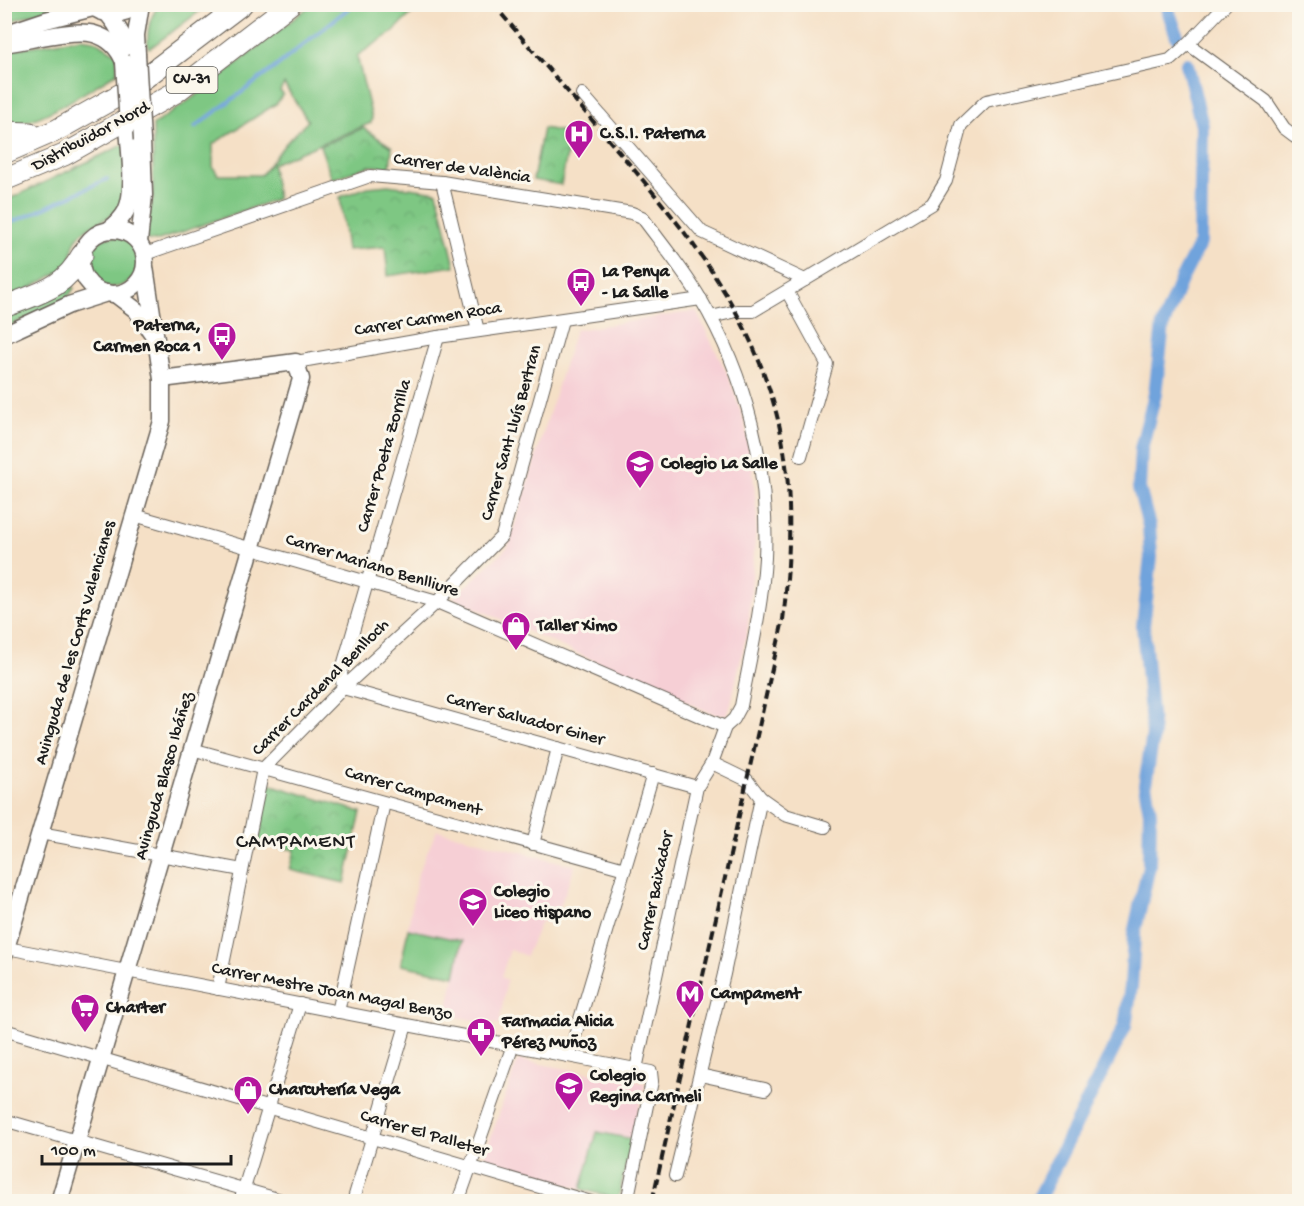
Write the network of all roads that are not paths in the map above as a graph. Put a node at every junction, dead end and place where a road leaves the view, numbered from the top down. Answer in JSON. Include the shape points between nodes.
{"nodes":[{"id":1,"x":61,"y":4,"type":"edge"},
{"id":2,"x":139,"y":4,"type":"edge"},
{"id":3,"x":242,"y":4,"type":"edge"},
{"id":4,"x":290,"y":4,"type":"edge"},
{"id":5,"x":1226,"y":4,"type":"edge"},
{"id":6,"x":97,"y":9,"type":"edge"},
{"id":7,"x":46,"y":20,"type":"junction"},
{"id":8,"x":4,"y":34,"type":"edge"},
{"id":9,"x":4,"y":44,"type":"edge"},
{"id":10,"x":1188,"y":44,"type":"junction"},
{"id":11,"x":130,"y":59,"type":"junction"},
{"id":12,"x":162,"y":64,"type":"junction"},
{"id":13,"x":582,"y":94,"type":"dead end"},
{"id":14,"x":4,"y":132,"type":"edge"},
{"id":15,"x":30,"y":133,"type":"junction"},
{"id":16,"x":105,"y":133,"type":"junction"},
{"id":17,"x":1299,"y":140,"type":"edge"},
{"id":18,"x":4,"y":142,"type":"edge"},
{"id":19,"x":136,"y":143,"type":"junction"},
{"id":20,"x":4,"y":153,"type":"edge"},
{"id":21,"x":4,"y":180,"type":"edge"},
{"id":22,"x":442,"y":182,"type":"junction"},
{"id":23,"x":4,"y":194,"type":"edge"},
{"id":24,"x":642,"y":217,"type":"joint"},
{"id":25,"x":110,"y":229,"type":"junction"},
{"id":26,"x":143,"y":254,"type":"junction"},
{"id":27,"x":82,"y":255,"type":"junction"},
{"id":28,"x":85,"y":277,"type":"junction"},
{"id":29,"x":805,"y":280,"type":"junction"},
{"id":30,"x":787,"y":291,"type":"junction"},
{"id":31,"x":111,"y":294,"type":"junction"},
{"id":32,"x":701,"y":299,"type":"junction"},
{"id":33,"x":69,"y":305,"type":"junction"},
{"id":34,"x":4,"y":307,"type":"edge"},
{"id":35,"x":711,"y":317,"type":"junction"},
{"id":36,"x":562,"y":320,"type":"junction"},
{"id":37,"x":478,"y":331,"type":"junction"},
{"id":38,"x":4,"y":336,"type":"edge"},
{"id":39,"x":438,"y":337,"type":"junction"},
{"id":40,"x":157,"y":339,"type":"junction"},
{"id":41,"x":296,"y":362,"type":"junction"},
{"id":42,"x":162,"y":379,"type":"junction"},
{"id":43,"x":801,"y":456,"type":"dead end"},
{"id":44,"x":134,"y":515,"type":"junction"},
{"id":45,"x":252,"y":548,"type":"junction"},
{"id":46,"x":367,"y":581,"type":"junction"},
{"id":47,"x":436,"y":602,"type":"junction"},
{"id":48,"x":343,"y":688,"type":"junction"},
{"id":49,"x":725,"y":727,"type":"junction"},
{"id":50,"x":558,"y":748,"type":"junction"},
{"id":51,"x":192,"y":749,"type":"junction"},
{"id":52,"x":712,"y":763,"type":"junction"},
{"id":53,"x":262,"y":769,"type":"junction"},
{"id":54,"x":653,"y":774,"type":"junction"},
{"id":55,"x":697,"y":787,"type":"junction"},
{"id":56,"x":761,"y":798,"type":"junction"},
{"id":57,"x":384,"y":802,"type":"junction"},
{"id":58,"x":825,"y":827,"type":"dead end"},
{"id":59,"x":40,"y":833,"type":"junction"},
{"id":60,"x":533,"y":844,"type":"junction"},
{"id":61,"x":162,"y":856,"type":"junction"},
{"id":62,"x":625,"y":869,"type":"junction"},
{"id":63,"x":242,"y":870,"type":"junction"},
{"id":64,"x":6,"y":952,"type":"edge"},
{"id":65,"x":127,"y":971,"type":"junction"},
{"id":66,"x":218,"y":989,"type":"junction"},
{"id":67,"x":300,"y":1004,"type":"junction"},
{"id":68,"x":338,"y":1012,"type":"junction"},
{"id":69,"x":406,"y":1025,"type":"junction"},
{"id":70,"x":4,"y":1029,"type":"edge"},
{"id":71,"x":513,"y":1045,"type":"junction"},
{"id":72,"x":569,"y":1056,"type":"junction"},
{"id":73,"x":102,"y":1058,"type":"junction"},
{"id":74,"x":636,"y":1069,"type":"junction"},
{"id":75,"x":700,"y":1075,"type":"junction"},
{"id":76,"x":765,"y":1089,"type":"dead end"},
{"id":77,"x":269,"y":1107,"type":"junction"},
{"id":78,"x":4,"y":1120,"type":"edge"},
{"id":79,"x":372,"y":1138,"type":"junction"},
{"id":80,"x":77,"y":1141,"type":"junction"},
{"id":81,"x":470,"y":1167,"type":"junction"},
{"id":82,"x":675,"y":1176,"type":"dead end"},
{"id":83,"x":244,"y":1188,"type":"junction"},
{"id":84,"x":59,"y":1202,"type":"edge"},
{"id":85,"x":240,"y":1202,"type":"edge"},
{"id":86,"x":288,"y":1202,"type":"edge"},
{"id":87,"x":353,"y":1202,"type":"edge"},
{"id":88,"x":458,"y":1202,"type":"edge"},
{"id":89,"x":591,"y":1202,"type":"edge"},
{"id":90,"x":627,"y":1202,"type":"edge"}],
"edges":[{"from":1,"to":7,"type":"street"},
{"from":2,"to":6,"type":"street","via":[[126,12]]},
{"from":2,"to":11,"type":"street"},
{"from":3,"to":12,"type":"highway","name":"Distribuïdor Nord","number":"CV-31"},
{"from":4,"to":16,"type":"highway","name":"Distribuïdor Nord","number":"CV-31","via":[[176,92]]},
{"from":5,"to":10,"type":"street"},
{"from":6,"to":7,"type":"street"},
{"from":6,"to":11,"type":"street","via":[[117,25]]},
{"from":7,"to":8,"type":"street"},
{"from":9,"to":11,"type":"street","via":[[94,33]]},
{"from":10,"to":17,"type":"street","via":[[1266,101],[1284,128]]},
{"from":10,"to":29,"type":"street","via":[[1170,60],[986,101],[961,125],[946,181],[932,204]]},
{"from":11,"to":19,"type":"street","bridge":true},
{"from":11,"to":19,"type":"street","bridge":true,"via":[[128,126]]},
{"from":12,"to":15,"type":"highway","via":[[124,77]]},
{"from":12,"to":20,"type":"highway","name":"Distribuïdor Nord","number":"CV-31","via":[[130,89],[57,130]]},
{"from":13,"to":29,"type":"street","via":[[702,232]]},
{"from":14,"to":15,"type":"highway"},
{"from":15,"to":18,"type":"highway"},
{"from":16,"to":21,"type":"highway","name":"Distribuïdor Nord","number":"CV-31"},
{"from":16,"to":23,"type":"highway","via":[[68,164]]},
{"from":19,"to":25,"type":"street","via":[[127,210]]},
{"from":19,"to":26,"type":"street","via":[[144,195]]},
{"from":22,"to":24,"type":"street","name":"Carrer de València"},
{"from":22,"to":26,"type":"street","name":"Carrer de València","via":[[370,176]]},
{"from":22,"to":37,"type":"street"},
{"from":24,"to":32,"type":"street","name":"Carrer Baixador"},
{"from":25,"to":26,"type":"street","via":[[131,235]]},
{"from":25,"to":27,"type":"street","via":[[92,237]]},
{"from":26,"to":31,"type":"street","via":[[141,278],[135,286]]},
{"from":26,"to":40,"type":"street","name":"Avinguda de les Corts Valencianes"},
{"from":27,"to":28,"type":"street"},
{"from":27,"to":34,"type":"highway","via":[[74,270],[59,284]]},
{"from":28,"to":31,"type":"street","via":[[90,285]]},
{"from":28,"to":33,"type":"street"},
{"from":29,"to":30,"type":"street"},
{"from":30,"to":35,"type":"street","via":[[753,311]]},
{"from":30,"to":43,"type":"street","via":[[827,364]]},
{"from":31,"to":33,"type":"street"},
{"from":31,"to":40,"type":"street","name":"Avinguda de les Corts Valencianes","via":[[136,310]]},
{"from":32,"to":35,"type":"street","name":"Carrer Baixador"},
{"from":32,"to":36,"type":"street","name":"Carrer Carmen Roca"},
{"from":33,"to":38,"type":"street"},
{"from":35,"to":49,"type":"street","name":"Carrer Baixador","via":[[740,381],[756,437],[764,492],[765,559],[759,609],[741,706]]},
{"from":36,"to":37,"type":"street","name":"Carrer Carmen Roca"},
{"from":36,"to":47,"type":"street","name":"Carrer Sant Lluís Bertran","via":[[502,536]]},
{"from":37,"to":39,"type":"street","name":"Carrer Carmen Roca"},
{"from":39,"to":41,"type":"street","name":"Carrer Carmen Roca"},
{"from":39,"to":46,"type":"street","name":"Carrer Poeta Zorrilla"},
{"from":40,"to":42,"type":"street","name":"Avinguda de les Corts Valencianes"},
{"from":41,"to":42,"type":"street","name":"Carrer Carmen Roca"},
{"from":41,"to":45,"type":"street","name":"Avinguda Blasco Ibáñez","via":[[302,379]]},
{"from":42,"to":44,"type":"street","name":"Avinguda de les Corts Valencianes","via":[[162,421]]},
{"from":44,"to":45,"type":"street","name":"Carrer Mariano Benlliure"},
{"from":44,"to":59,"type":"street","name":"Avinguda de les Corts Valencianes"},
{"from":45,"to":46,"type":"street","name":"Carrer Mariano Benlliure"},
{"from":45,"to":51,"type":"street","name":"Avinguda Blasco Ibáñez"},
{"from":46,"to":47,"type":"street","name":"Carrer Mariano Benlliure"},
{"from":46,"to":48,"type":"street","name":"Carrer Poeta Zorrilla","via":[[341,673]]},
{"from":47,"to":48,"type":"street","name":"Carrer Cardenal Benlloch"},
{"from":47,"to":49,"type":"street","name":"Carrer Mariano Benlliure"},
{"from":48,"to":50,"type":"street","name":"Carrer Salvador Giner"},
{"from":48,"to":53,"type":"street","name":"Carrer Cardenal Benlloch"},
{"from":49,"to":52,"type":"street","name":"Carrer Baixador"},
{"from":50,"to":54,"type":"street","name":"Carrer Salvador Giner"},
{"from":50,"to":60,"type":"street"},
{"from":51,"to":53,"type":"street","name":"Carrer Campament"},
{"from":51,"to":61,"type":"street","name":"Avinguda Blasco Ibáñez"},
{"from":52,"to":55,"type":"street","name":"Carrer Baixador"},
{"from":52,"to":56,"type":"street","via":[[747,780]]},
{"from":53,"to":57,"type":"street","name":"Carrer Campament"},
{"from":53,"to":63,"type":"street","name":"Carrer Cardenal Benlloch"},
{"from":54,"to":55,"type":"street","name":"Carrer Salvador Giner"},
{"from":54,"to":62,"type":"street"},
{"from":55,"to":74,"type":"street","name":"Carrer Baixador"},
{"from":56,"to":58,"type":"street","via":[[785,815]]},
{"from":56,"to":75,"type":"street"},
{"from":57,"to":60,"type":"street","name":"Carrer Campament"},
{"from":57,"to":68,"type":"street"},
{"from":59,"to":61,"type":"street"},
{"from":59,"to":64,"type":"street","name":"Avinguda de les Corts Valencianes"},
{"from":60,"to":62,"type":"street","name":"Carrer Campament"},
{"from":61,"to":63,"type":"street"},
{"from":61,"to":65,"type":"street","name":"Avinguda Blasco Ibáñez"},
{"from":62,"to":72,"type":"street"},
{"from":63,"to":66,"type":"street","name":"Carrer Cardenal Benlloch"},
{"from":64,"to":65,"type":"street","name":"Carrer Mestre Joan Magal Benzo"},
{"from":65,"to":66,"type":"street","name":"Carrer Mestre Joan Magal Benzo"},
{"from":65,"to":73,"type":"street","name":"Avinguda Blasco Ibáñez"},
{"from":66,"to":67,"type":"street","name":"Carrer Mestre Joan Magal Benzo"},
{"from":67,"to":68,"type":"street","name":"Carrer Mestre Joan Magal Benzo"},
{"from":67,"to":77,"type":"street"},
{"from":68,"to":69,"type":"street","name":"Carrer Mestre Joan Magal Benzo"},
{"from":69,"to":71,"type":"street","name":"Carrer Mestre Joan Magal Benzo"},
{"from":69,"to":79,"type":"street"},
{"from":70,"to":73,"type":"street","name":"Carrer El Palleter"},
{"from":71,"to":72,"type":"street","name":"Carrer Mestre Joan Magal Benzo"},
{"from":71,"to":81,"type":"street"},
{"from":72,"to":74,"type":"street","name":"Carrer Mestre Joan Magal Benzo"},
{"from":73,"to":77,"type":"street","name":"Carrer El Palleter"},
{"from":73,"to":80,"type":"street","name":"Avinguda Blasco Ibáñez"},
{"from":74,"to":90,"type":"street","name":"Carrer Mestre Joan Magal Benzo","via":[[651,1072],[652,1081]]},
{"from":75,"to":76,"type":"street"},
{"from":75,"to":82,"type":"street"},
{"from":77,"to":79,"type":"street","name":"Carrer El Palleter"},
{"from":77,"to":83,"type":"street"},
{"from":78,"to":80,"type":"street"},
{"from":79,"to":81,"type":"street","name":"Carrer El Palleter"},
{"from":79,"to":87,"type":"street"},
{"from":80,"to":83,"type":"street"},
{"from":80,"to":84,"type":"street","name":"Avinguda Blasco Ibáñez"},
{"from":81,"to":88,"type":"street"},
{"from":81,"to":89,"type":"street","name":"Carrer El Palleter"},
{"from":83,"to":85,"type":"street"},
{"from":83,"to":86,"type":"street"}]}
